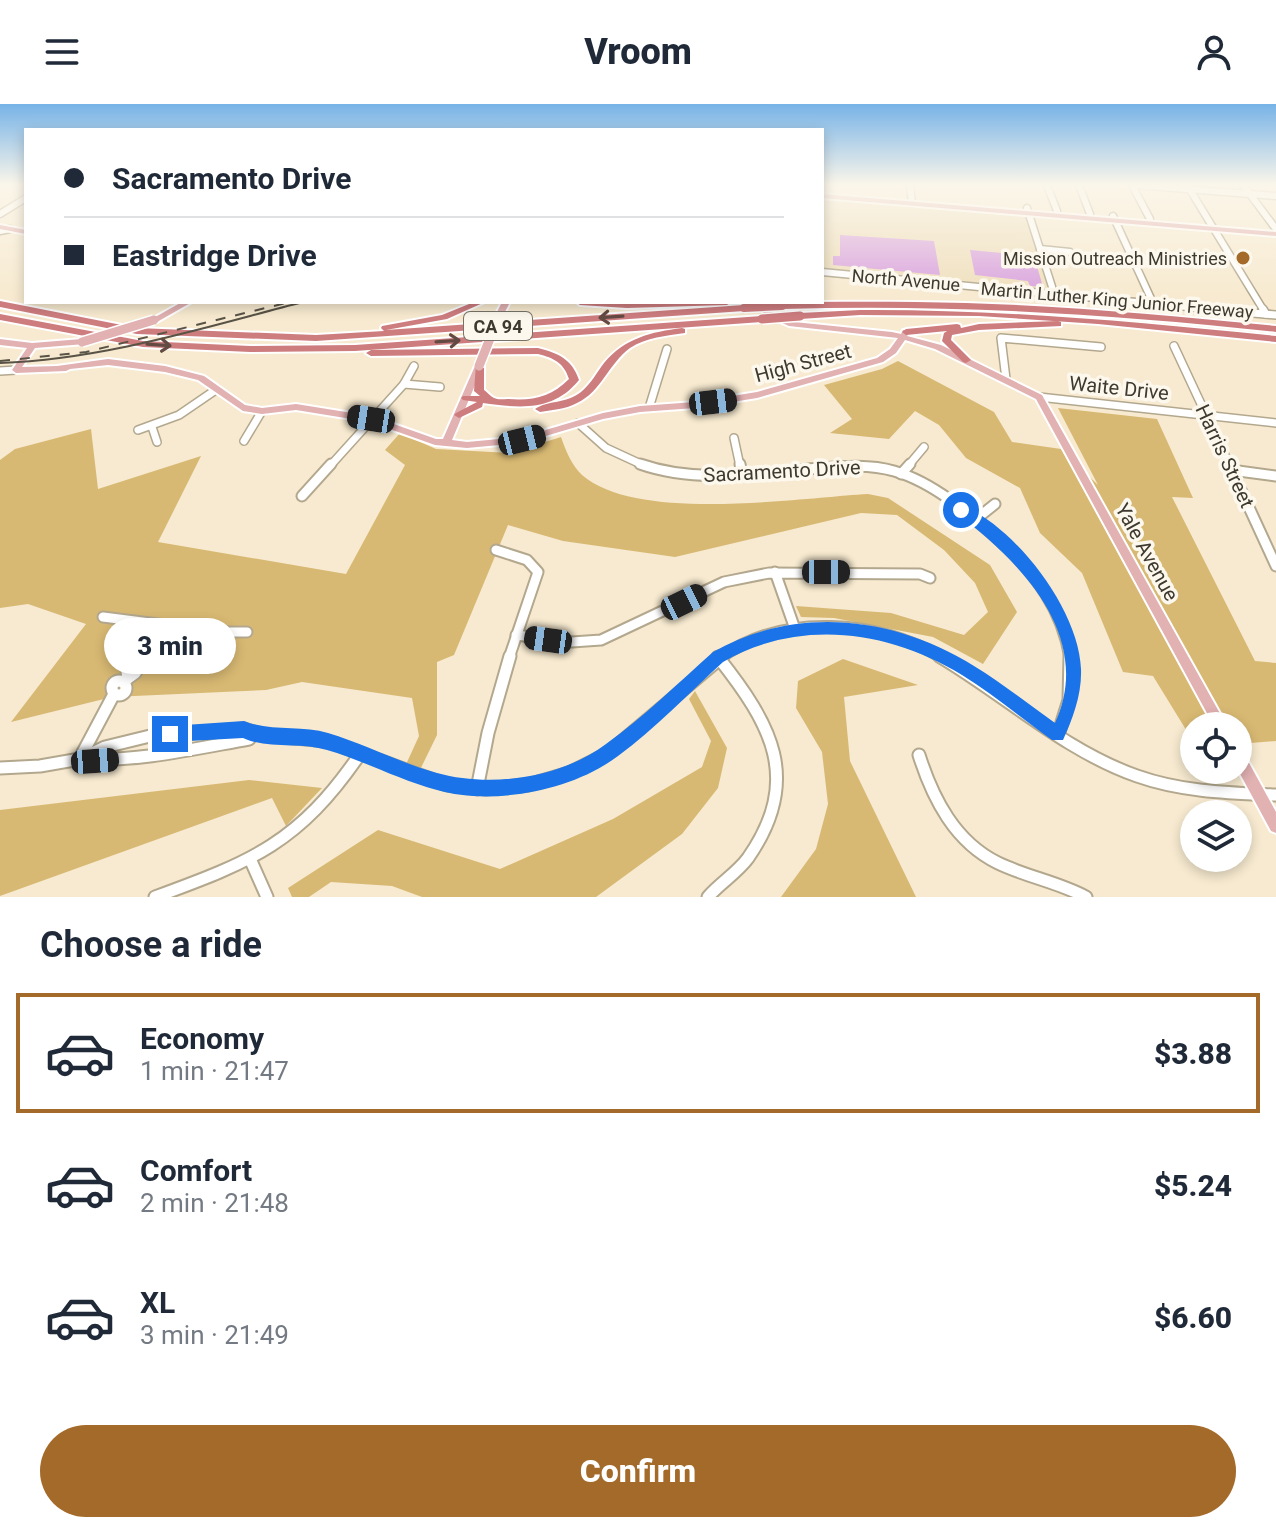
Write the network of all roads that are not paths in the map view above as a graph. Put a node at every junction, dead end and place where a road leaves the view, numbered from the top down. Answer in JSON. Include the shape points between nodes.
{"nodes":[{"id":1,"x":1031,"y":222,"type":"edge"},
{"id":2,"x":1116,"y":222,"type":"edge"},
{"id":3,"x":1158,"y":222,"type":"edge"},
{"id":4,"x":1173,"y":222,"type":"edge"},
{"id":5,"x":1209,"y":222,"type":"edge"},
{"id":6,"x":1212,"y":227,"type":"junction"},
{"id":7,"x":0,"y":229,"type":"edge"},
{"id":8,"x":1276,"y":231,"type":"edge"},
{"id":9,"x":24,"y":232,"type":"edge"},
{"id":10,"x":1040,"y":249,"type":"junction"},
{"id":11,"x":1070,"y":252,"type":"dead end"},
{"id":12,"x":824,"y":272,"type":"edge"},
{"id":13,"x":1054,"y":293,"type":"junction"},
{"id":14,"x":0,"y":298,"type":"edge"},
{"id":15,"x":1153,"y":303,"type":"junction"},
{"id":16,"x":0,"y":304,"type":"edge"},
{"id":17,"x":184,"y":304,"type":"edge"},
{"id":18,"x":476,"y":304,"type":"edge"},
{"id":19,"x":505,"y":304,"type":"edge"},
{"id":20,"x":611,"y":304,"type":"edge"},
{"id":21,"x":760,"y":304,"type":"edge"},
{"id":22,"x":780,"y":304,"type":"edge"},
{"id":23,"x":740,"y":305,"type":"edge"},
{"id":24,"x":29,"y":310,"type":"junction"},
{"id":25,"x":1266,"y":314,"type":"junction"},
{"id":26,"x":1276,"y":315,"type":"edge"},
{"id":27,"x":0,"y":317,"type":"edge"},
{"id":28,"x":762,"y":319,"type":"junction"},
{"id":29,"x":1149,"y":326,"type":"junction"},
{"id":30,"x":979,"y":327,"type":"junction"},
{"id":31,"x":1276,"y":327,"type":"edge"},
{"id":32,"x":904,"y":334,"type":"junction"},
{"id":33,"x":252,"y":337,"type":"junction"},
{"id":34,"x":1276,"y":341,"type":"edge"},
{"id":35,"x":0,"y":342,"type":"edge"},
{"id":36,"x":32,"y":346,"type":"junction"},
{"id":37,"x":1174,"y":346,"type":"dead end"},
{"id":38,"x":1101,"y":347,"type":"dead end"},
{"id":39,"x":314,"y":349,"type":"junction"},
{"id":40,"x":667,"y":349,"type":"dead end"},
{"id":41,"x":966,"y":360,"type":"junction"},
{"id":42,"x":414,"y":366,"type":"dead end"},
{"id":43,"x":479,"y":366,"type":"junction"},
{"id":44,"x":16,"y":370,"type":"junction"},
{"id":45,"x":0,"y":371,"type":"edge"},
{"id":46,"x":1006,"y":379,"type":"junction"},
{"id":47,"x":404,"y":384,"type":"junction"},
{"id":48,"x":440,"y":387,"type":"dead end"},
{"id":49,"x":217,"y":389,"type":"junction"},
{"id":50,"x":1039,"y":397,"type":"junction"},
{"id":51,"x":493,"y":400,"type":"junction"},
{"id":52,"x":465,"y":401,"type":"junction"},
{"id":53,"x":479,"y":405,"type":"junction"},
{"id":54,"x":649,"y":408,"type":"junction"},
{"id":55,"x":262,"y":411,"type":"junction"},
{"id":56,"x":459,"y":415,"type":"junction"},
{"id":57,"x":1207,"y":415,"type":"junction"},
{"id":58,"x":371,"y":419,"type":"junction"},
{"id":59,"x":578,"y":423,"type":"junction"},
{"id":60,"x":1276,"y":423,"type":"edge"},
{"id":61,"x":152,"y":427,"type":"junction"},
{"id":62,"x":138,"y":430,"type":"dead end"},
{"id":63,"x":734,"y":438,"type":"dead end"},
{"id":64,"x":244,"y":441,"type":"dead end"},
{"id":65,"x":157,"y":442,"type":"dead end"},
{"id":66,"x":446,"y":444,"type":"junction"},
{"id":67,"x":924,"y":447,"type":"dead end"},
{"id":68,"x":1231,"y":470,"type":"junction"},
{"id":69,"x":742,"y":474,"type":"junction"},
{"id":70,"x":901,"y":474,"type":"junction"},
{"id":71,"x":1276,"y":476,"type":"edge"},
{"id":72,"x":302,"y":496,"type":"dead end"},
{"id":73,"x":995,"y":504,"type":"dead end"},
{"id":74,"x":975,"y":520,"type":"junction"},
{"id":75,"x":496,"y":550,"type":"dead end"},
{"id":76,"x":1276,"y":566,"type":"edge"},
{"id":77,"x":775,"y":572,"type":"junction"},
{"id":78,"x":930,"y":578,"type":"dead end"},
{"id":79,"x":103,"y":617,"type":"dead end"},
{"id":80,"x":166,"y":625,"type":"junction"},
{"id":81,"x":795,"y":629,"type":"junction"},
{"id":82,"x":247,"y":632,"type":"dead end"},
{"id":83,"x":516,"y":635,"type":"junction"},
{"id":84,"x":718,"y":657,"type":"junction"},
{"id":85,"x":1213,"y":712,"type":"edge"},
{"id":86,"x":253,"y":734,"type":"junction"},
{"id":87,"x":1058,"y":735,"type":"junction"},
{"id":88,"x":360,"y":754,"type":"junction"},
{"id":89,"x":919,"y":755,"type":"dead end"},
{"id":90,"x":80,"y":759,"type":"junction"},
{"id":91,"x":0,"y":768,"type":"edge"},
{"id":92,"x":1252,"y":782,"type":"edge"},
{"id":93,"x":477,"y":789,"type":"junction"},
{"id":94,"x":1259,"y":794,"type":"junction"},
{"id":95,"x":1276,"y":795,"type":"edge"},
{"id":96,"x":1276,"y":826,"type":"edge"},
{"id":97,"x":251,"y":861,"type":"junction"},
{"id":98,"x":155,"y":897,"type":"edge"},
{"id":99,"x":267,"y":897,"type":"edge"},
{"id":100,"x":708,"y":897,"type":"edge"},
{"id":101,"x":1086,"y":897,"type":"edge"}],
"edges":[{"from":1,"to":10,"type":"street"},
{"from":2,"to":15,"type":"street"},
{"from":3,"to":6,"type":"main road"},
{"from":4,"to":6,"type":"main road"},
{"from":5,"to":6,"type":"street"},
{"from":6,"to":8,"type":"main road"},
{"from":6,"to":25,"type":"street"},
{"from":7,"to":9,"type":"main road"},
{"from":10,"to":11,"type":"street"},
{"from":10,"to":13,"type":"street"},
{"from":12,"to":13,"type":"street","name":"North Avenue"},
{"from":13,"to":15,"type":"street","name":"North Avenue"},
{"from":14,"to":24,"type":"highway"},
{"from":15,"to":25,"type":"street","name":"North Avenue"},
{"from":16,"to":24,"type":"highway","name":"Martin Luther King Junior Freeway","number":"CA 94"},
{"from":17,"to":36,"type":"main road","bridge":true,"via":[[154,320],[82,342]]},
{"from":18,"to":33,"type":"highway","via":[[418,323]]},
{"from":19,"to":43,"type":"main road","bridge":true},
{"from":20,"to":23,"type":"highway"},
{"from":21,"to":32,"type":"main road","name":"Waite Drive","via":[[785,321]]},
{"from":22,"to":23,"type":"highway","name":"Martin Luther King Junior Freeway","number":"CA 94","bridge":true},
{"from":22,"to":31,"type":"highway","name":"Martin Luther King Junior Freeway","number":"CA 94","via":[[998,305]]},
{"from":23,"to":33,"type":"highway","name":"Martin Luther King Junior Freeway","number":"CA 94","one_way":true,"via":[[374,336]]},
{"from":24,"to":33,"type":"highway","name":"Martin Luther King Junior Freeway","number":"CA 94","via":[[137,331]]},
{"from":25,"to":26,"type":"street","name":"North Avenue"},
{"from":27,"to":39,"type":"highway","name":"Martin Luther King Junior Freeway","number":"CA 94","one_way":true,"via":[[143,344]]},
{"from":28,"to":29,"type":"highway","name":"Martin Luther King Junior Freeway","number":"CA 94","bridge":true,"via":[[970,313]]},
{"from":39,"to":28,"type":"highway","name":"Martin Luther King Junior Freeway","number":"CA 94","one_way":true},
{"from":28,"to":53,"type":"highway","via":[[635,342],[611,361],[586,394],[562,406]]},
{"from":29,"to":30,"type":"highway"},
{"from":29,"to":34,"type":"highway","name":"Martin Luther King Junior Freeway","number":"CA 94"},
{"from":30,"to":32,"type":"highway"},
{"from":30,"to":41,"type":"highway","via":[[953,330],[946,337]]},
{"from":32,"to":41,"type":"main road","name":"Waite Drive","via":[[933,340]]},
{"from":32,"to":54,"type":"main road","name":"High Street","via":[[887,356],[848,370],[732,400]]},
{"from":35,"to":36,"type":"main road"},
{"from":36,"to":44,"type":"main road"},
{"from":37,"to":57,"type":"street","name":"Harris Street"},
{"from":38,"to":46,"type":"street","via":[[1001,338]]},
{"from":39,"to":51,"type":"highway","via":[[344,354],[538,351],[570,365],[574,380],[548,401]]},
{"from":40,"to":54,"type":"street"},
{"from":41,"to":46,"type":"main road","name":"Waite Drive"},
{"from":42,"to":47,"type":"street"},
{"from":43,"to":51,"type":"highway","via":[[479,391]]},
{"from":43,"to":52,"type":"main road"},
{"from":44,"to":45,"type":"street","name":"High Street"},
{"from":44,"to":49,"type":"main road","name":"High Street","via":[[122,362],[185,373]]},
{"from":46,"to":50,"type":"main road","name":"Waite Drive"},
{"from":47,"to":48,"type":"street"},
{"from":47,"to":58,"type":"street"},
{"from":49,"to":55,"type":"main road","name":"High Street","via":[[235,404]]},
{"from":49,"to":61,"type":"street"},
{"from":50,"to":57,"type":"street","name":"Waite Drive"},
{"from":50,"to":85,"type":"main road","name":"Yale Avenue"},
{"from":51,"to":52,"type":"highway"},
{"from":52,"to":53,"type":"highway"},
{"from":52,"to":56,"type":"main road"},
{"from":53,"to":56,"type":"highway"},
{"from":54,"to":59,"type":"main road","name":"High Street"},
{"from":55,"to":58,"type":"main road","name":"High Street","via":[[296,407]]},
{"from":55,"to":64,"type":"street"},
{"from":56,"to":66,"type":"main road"},
{"from":57,"to":60,"type":"street","name":"Waite Drive"},
{"from":57,"to":68,"type":"street","name":"Harris Street"},
{"from":58,"to":66,"type":"main road","name":"High Street"},
{"from":58,"to":72,"type":"street"},
{"from":59,"to":66,"type":"main road","name":"High Street","via":[[513,442]]},
{"from":59,"to":69,"type":"street","name":"Sacramento Drive","via":[[603,447],[652,468],[689,475]]},
{"from":61,"to":62,"type":"street"},
{"from":61,"to":65,"type":"street"},
{"from":63,"to":69,"type":"street"},
{"from":67,"to":70,"type":"street"},
{"from":68,"to":71,"type":"street"},
{"from":68,"to":76,"type":"street","name":"Harris Street"},
{"from":69,"to":70,"type":"street","name":"Sacramento Drive","via":[[856,466]]},
{"from":70,"to":74,"type":"street","name":"Sacramento Drive","via":[[938,492]]},
{"from":73,"to":74,"type":"street"},
{"from":74,"to":87,"type":"street","name":"Sacramento Drive","via":[[1024,562],[1065,628],[1072,680]]},
{"from":75,"to":83,"type":"street","via":[[527,560],[538,572]]},
{"from":77,"to":78,"type":"street"},
{"from":77,"to":81,"type":"street"},
{"from":77,"to":83,"type":"street","via":[[724,582],[601,640]]},
{"from":79,"to":80,"type":"street"},
{"from":80,"to":82,"type":"street"},
{"from":80,"to":90,"type":"street","via":[[135,673],[112,687],[114,694]]},
{"from":81,"to":84,"type":"street","via":[[764,636]]},
{"from":81,"to":87,"type":"street","via":[[855,628],[912,642],[968,670]]},
{"from":83,"to":93,"type":"street","via":[[484,741]]},
{"from":84,"to":93,"type":"street","via":[[603,756],[542,781]]},
{"from":84,"to":100,"type":"street","via":[[764,718],[775,749],[777,785],[773,810],[746,860]]},
{"from":86,"to":88,"type":"street","via":[[321,740]]},
{"from":86,"to":90,"type":"street","via":[[249,739],[158,754]]},
{"from":86,"to":90,"type":"street","via":[[244,729],[150,736]]},
{"from":87,"to":94,"type":"street","via":[[1115,767],[1163,784],[1226,795]]},
{"from":88,"to":93,"type":"street","via":[[417,776]]},
{"from":88,"to":97,"type":"street","via":[[309,821]]},
{"from":89,"to":101,"type":"street","via":[[930,793],[965,841],[998,863]]},
{"from":90,"to":91,"type":"street"},
{"from":92,"to":94,"type":"main road"},
{"from":94,"to":95,"type":"street"},
{"from":94,"to":96,"type":"main road"},
{"from":97,"to":98,"type":"street"},
{"from":97,"to":99,"type":"street"}]}
